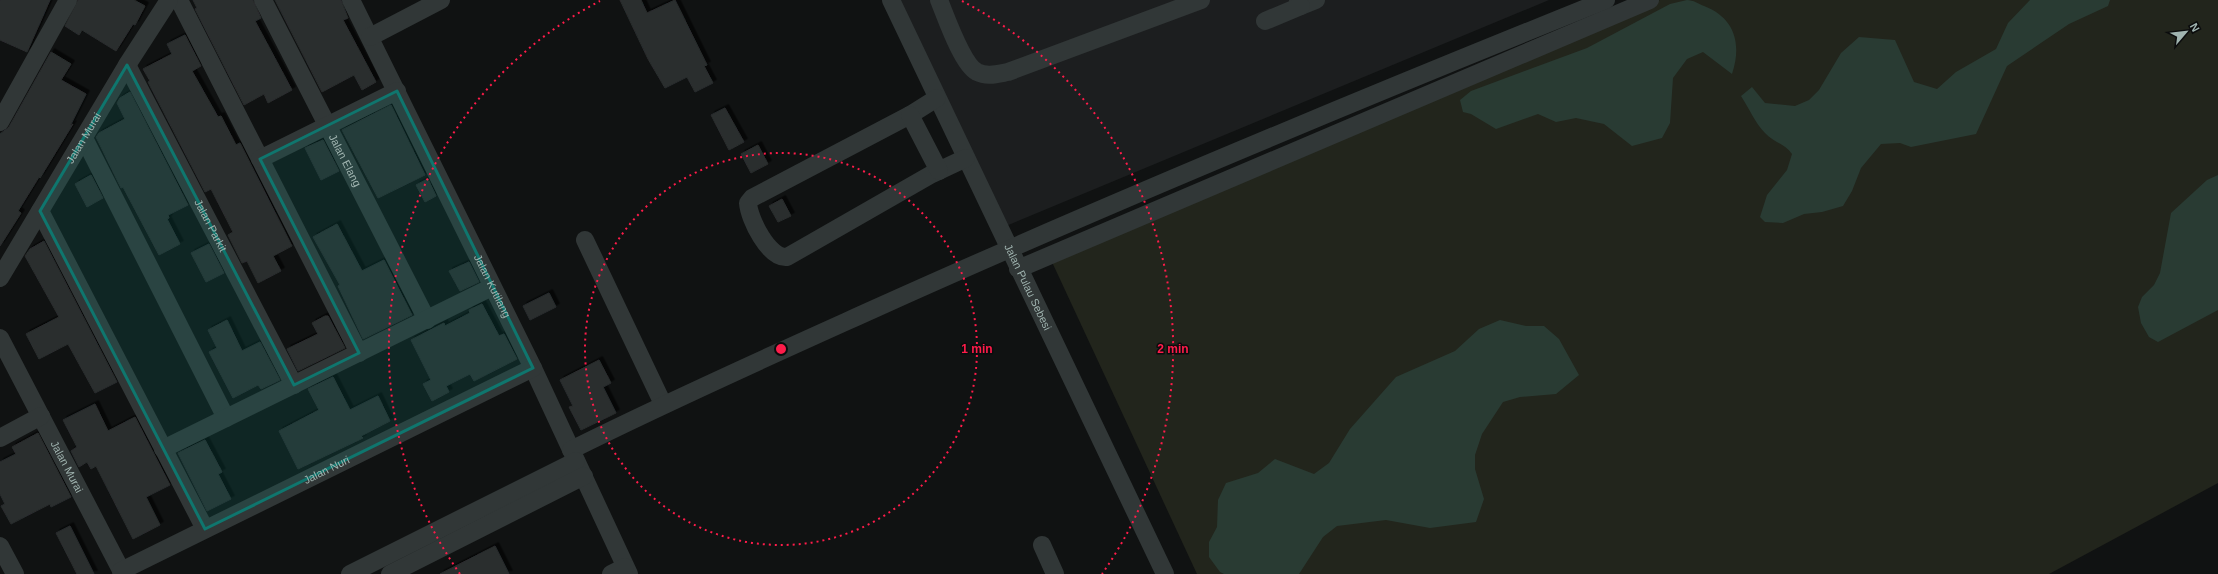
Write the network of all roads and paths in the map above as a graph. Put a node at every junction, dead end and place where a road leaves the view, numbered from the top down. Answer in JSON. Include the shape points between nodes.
{"nodes":[{"id":1,"x":68,"y":0,"type":"edge"},
{"id":2,"x":169,"y":0,"type":"edge"},
{"id":3,"x":179,"y":0,"type":"edge"},
{"id":4,"x":262,"y":0,"type":"edge"},
{"id":5,"x":351,"y":0,"type":"edge"},
{"id":6,"x":441,"y":0,"type":"edge"},
{"id":7,"x":891,"y":0,"type":"edge"},
{"id":8,"x":939,"y":0,"type":"edge"},
{"id":9,"x":1201,"y":0,"type":"edge"},
{"id":10,"x":1606,"y":0,"type":"edge"},
{"id":11,"x":1650,"y":0,"type":"edge"},
{"id":12,"x":1305,"y":2,"type":"edge"},
{"id":13,"x":1173,"y":5,"type":"edge"},
{"id":14,"x":1265,"y":21,"type":"dead end"},
{"id":15,"x":370,"y":38,"type":"junction"},
{"id":16,"x":127,"y":65,"type":"junction"},
{"id":17,"x":397,"y":91,"type":"junction"},
{"id":18,"x":937,"y":98,"type":"junction"},
{"id":19,"x":910,"y":115,"type":"junction"},
{"id":20,"x":0,"y":122,"type":"edge"},
{"id":21,"x":327,"y":126,"type":"junction"},
{"id":22,"x":84,"y":138,"type":"junction"},
{"id":23,"x":966,"y":158,"type":"junction"},
{"id":24,"x":260,"y":159,"type":"junction"},
{"id":25,"x":939,"y":171,"type":"junction"},
{"id":26,"x":40,"y":212,"type":"junction"},
{"id":27,"x":585,"y":240,"type":"dead end"},
{"id":28,"x":1009,"y":248,"type":"junction"},
{"id":29,"x":1018,"y":269,"type":"junction"},
{"id":30,"x":0,"y":278,"type":"edge"},
{"id":31,"x":492,"y":287,"type":"junction"},
{"id":32,"x":427,"y":320,"type":"junction"},
{"id":33,"x":0,"y":338,"type":"edge"},
{"id":34,"x":359,"y":353,"type":"junction"},
{"id":35,"x":532,"y":368,"type":"junction"},
{"id":36,"x":294,"y":385,"type":"junction"},
{"id":37,"x":663,"y":404,"type":"junction"},
{"id":38,"x":41,"y":416,"type":"junction"},
{"id":39,"x":226,"y":418,"type":"junction"},
{"id":40,"x":0,"y":438,"type":"edge"},
{"id":41,"x":163,"y":449,"type":"junction"},
{"id":42,"x":577,"y":463,"type":"junction"},
{"id":43,"x":475,"y":521,"type":"junction"},
{"id":44,"x":205,"y":529,"type":"junction"},
{"id":45,"x":1042,"y":545,"type":"dead end"},
{"id":46,"x":0,"y":546,"type":"edge"},
{"id":47,"x":122,"y":572,"type":"edge"},
{"id":48,"x":622,"y":572,"type":"edge"},
{"id":49,"x":15,"y":574,"type":"edge"},
{"id":50,"x":350,"y":574,"type":"edge"},
{"id":51,"x":390,"y":574,"type":"edge"},
{"id":52,"x":1054,"y":574,"type":"edge"},
{"id":53,"x":1165,"y":574,"type":"edge"}],
"edges":[{"from":1,"to":20,"type":"street"},
{"from":2,"to":16,"type":"street","name":"Jalan Murai"},
{"from":3,"to":24,"type":"street"},
{"from":4,"to":21,"type":"street","name":"Jalan Elang"},
{"from":5,"to":15,"type":"street","name":"Jalan Kutilang"},
{"from":6,"to":15,"type":"street"},
{"from":7,"to":18,"type":"street","name":"Jalan Pulau Sebesi"},
{"from":8,"to":13,"type":"street","via":[[967,62],[976,71],[990,75],[1008,72]]},
{"from":9,"to":13,"type":"street"},
{"from":10,"to":28,"type":"street"},
{"from":11,"to":29,"type":"street"},
{"from":12,"to":14,"type":"street"},
{"from":15,"to":17,"type":"street","name":"Jalan Kutilang"},
{"from":16,"to":22,"type":"street","name":"Jalan Murai"},
{"from":16,"to":36,"type":"street","name":"Jalan Parkit"},
{"from":17,"to":21,"type":"street"},
{"from":17,"to":31,"type":"street","name":"Jalan Kutilang"},
{"from":18,"to":19,"type":"street"},
{"from":18,"to":23,"type":"street","name":"Jalan Pulau Sebesi"},
{"from":19,"to":25,"type":"street"},
{"from":19,"to":25,"type":"street","via":[[752,198],[748,203],[748,210],[753,221],[773,253],[787,257]]},
{"from":21,"to":24,"type":"street"},
{"from":21,"to":32,"type":"street","name":"Jalan Elang"},
{"from":22,"to":26,"type":"street","name":"Jalan Murai"},
{"from":22,"to":39,"type":"street"},
{"from":23,"to":25,"type":"street"},
{"from":23,"to":28,"type":"street","name":"Jalan Pulau Sebesi"},
{"from":24,"to":34,"type":"street"},
{"from":26,"to":30,"type":"street","name":"Jalan Murai"},
{"from":26,"to":41,"type":"street"},
{"from":27,"to":37,"type":"street"},
{"from":28,"to":29,"type":"street","name":"Jalan Pulau Sebesi"},
{"from":28,"to":37,"type":"street"},
{"from":29,"to":53,"type":"street","name":"Jalan Pulau Sebesi"},
{"from":31,"to":32,"type":"street"},
{"from":31,"to":35,"type":"street","name":"Jalan Kutilang"},
{"from":32,"to":34,"type":"street"},
{"from":33,"to":38,"type":"street","name":"Jalan Murai"},
{"from":34,"to":36,"type":"street"},
{"from":35,"to":42,"type":"street","name":"Jalan Kutilang"},
{"from":35,"to":44,"type":"street","name":"Jalan Nuri"},
{"from":36,"to":39,"type":"street"},
{"from":37,"to":42,"type":"street"},
{"from":38,"to":40,"type":"street"},
{"from":38,"to":47,"type":"street","name":"Jalan Murai"},
{"from":39,"to":41,"type":"street"},
{"from":41,"to":44,"type":"street"},
{"from":42,"to":43,"type":"street"},
{"from":42,"to":48,"type":"street","name":"Jalan Kutilang"},
{"from":43,"to":50,"type":"street"},
{"from":43,"to":51,"type":"street"},
{"from":44,"to":47,"type":"street","name":"Jalan Nuri"},
{"from":45,"to":52,"type":"street"},
{"from":46,"to":49,"type":"street"}]}
